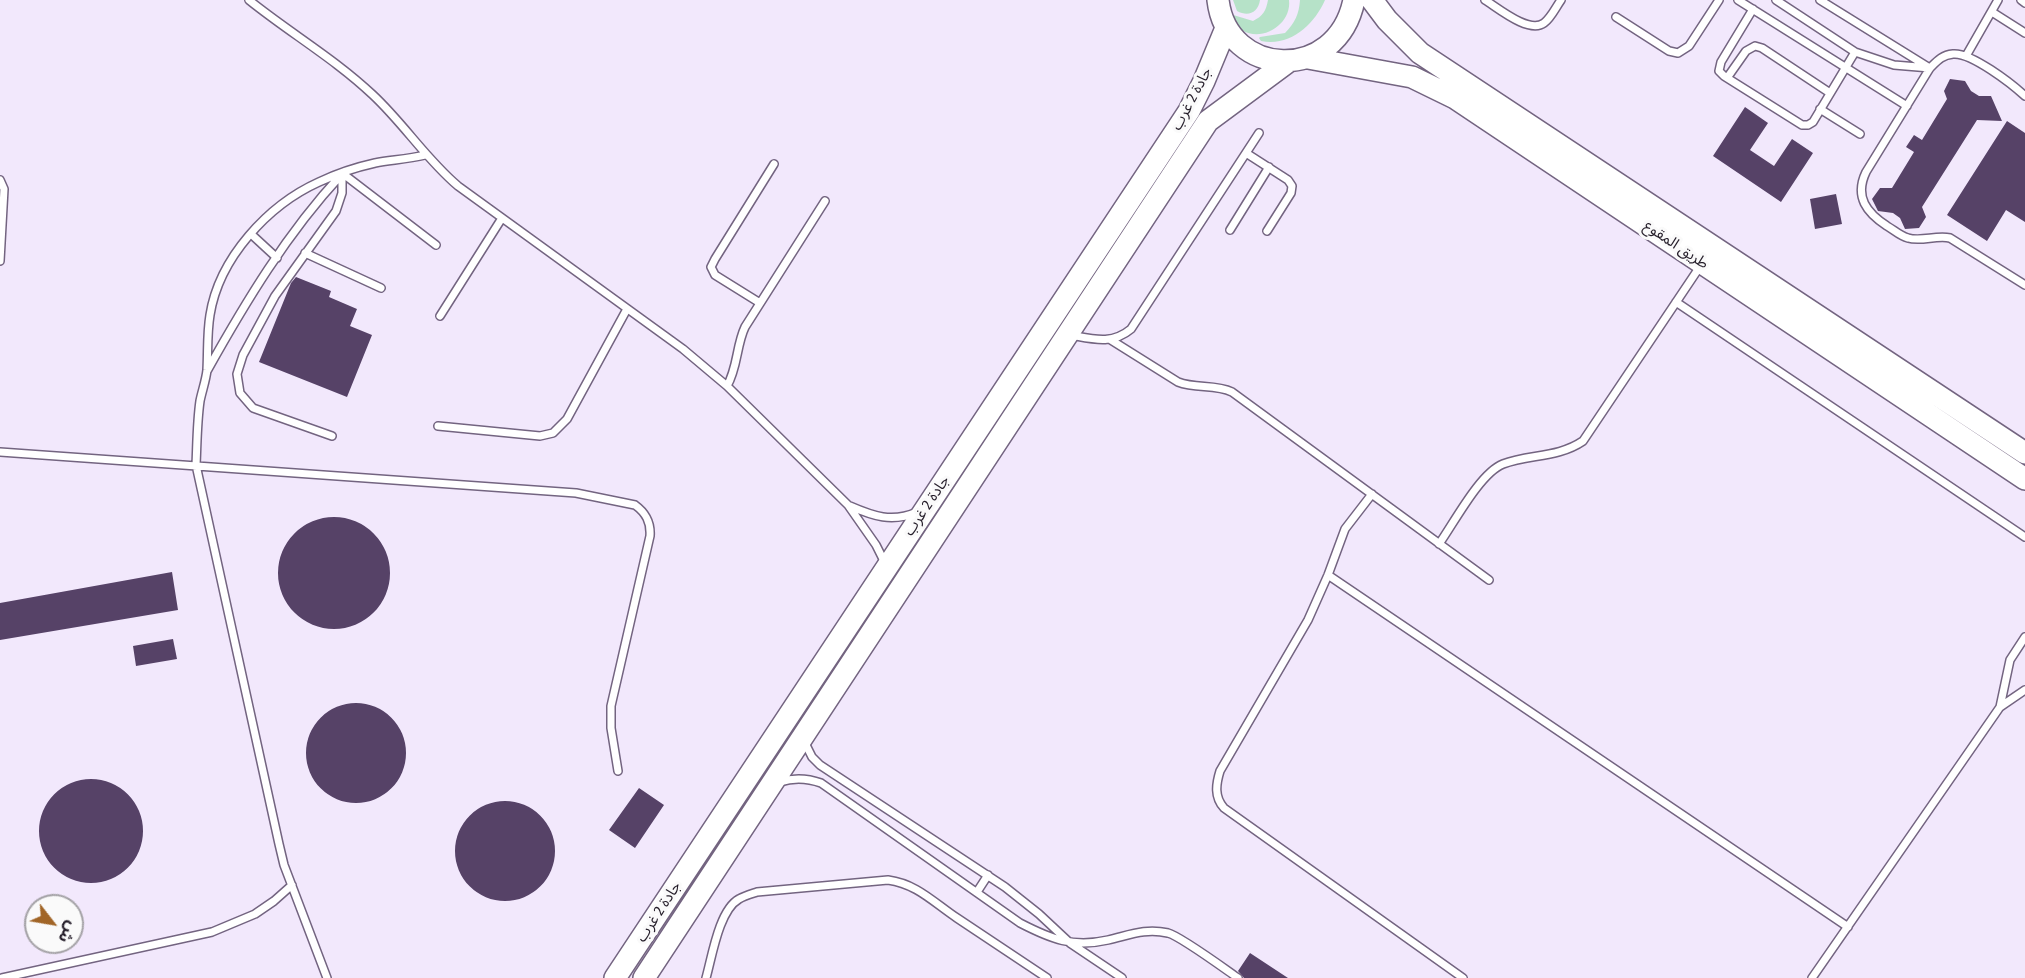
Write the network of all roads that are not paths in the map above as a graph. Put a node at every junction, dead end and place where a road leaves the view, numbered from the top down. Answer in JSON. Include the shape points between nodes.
{"nodes":[{"id":1,"x":249,"y":0,"type":"edge"},
{"id":2,"x":1218,"y":0,"type":"edge"},
{"id":3,"x":1354,"y":0,"type":"edge"},
{"id":4,"x":1372,"y":0,"type":"edge"},
{"id":5,"x":1485,"y":0,"type":"edge"},
{"id":6,"x":1561,"y":0,"type":"edge"},
{"id":7,"x":1719,"y":0,"type":"edge"},
{"id":8,"x":1738,"y":0,"type":"edge"},
{"id":9,"x":1776,"y":0,"type":"edge"},
{"id":10,"x":1820,"y":0,"type":"edge"},
{"id":11,"x":1998,"y":0,"type":"edge"},
{"id":12,"x":2021,"y":0,"type":"edge"},
{"id":13,"x":2025,"y":3,"type":"edge"},
{"id":14,"x":1753,"y":9,"type":"junction"},
{"id":15,"x":1992,"y":12,"type":"junction"},
{"id":16,"x":1616,"y":17,"type":"dead end"},
{"id":17,"x":1226,"y":28,"type":"junction"},
{"id":18,"x":2025,"y":33,"type":"edge"},
{"id":19,"x":1856,"y":52,"type":"junction"},
{"id":20,"x":1966,"y":56,"type":"junction"},
{"id":21,"x":1298,"y":60,"type":"junction"},
{"id":22,"x":1846,"y":68,"type":"junction"},
{"id":23,"x":1930,"y":68,"type":"junction"},
{"id":24,"x":1727,"y":78,"type":"junction"},
{"id":25,"x":1830,"y":93,"type":"junction"},
{"id":26,"x":2025,"y":96,"type":"edge"},
{"id":27,"x":1907,"y":106,"type":"junction"},
{"id":28,"x":1820,"y":109,"type":"junction"},
{"id":29,"x":1259,"y":133,"type":"dead end"},
{"id":30,"x":1860,"y":135,"type":"dead end"},
{"id":31,"x":1246,"y":153,"type":"junction"},
{"id":32,"x":425,"y":154,"type":"junction"},
{"id":33,"x":774,"y":164,"type":"dead end"},
{"id":34,"x":1269,"y":167,"type":"junction"},
{"id":35,"x":342,"y":174,"type":"junction"},
{"id":36,"x":0,"y":180,"type":"edge"},
{"id":37,"x":825,"y":201,"type":"dead end"},
{"id":38,"x":502,"y":218,"type":"junction"},
{"id":39,"x":1230,"y":230,"type":"dead end"},
{"id":40,"x":1267,"y":231,"type":"dead end"},
{"id":41,"x":251,"y":234,"type":"junction"},
{"id":42,"x":436,"y":245,"type":"dead end"},
{"id":43,"x":305,"y":253,"type":"junction"},
{"id":44,"x":277,"y":258,"type":"junction"},
{"id":45,"x":0,"y":261,"type":"edge"},
{"id":46,"x":1702,"y":262,"type":"junction"},
{"id":47,"x":2025,"y":285,"type":"edge"},
{"id":48,"x":381,"y":288,"type":"dead end"},
{"id":49,"x":1676,"y":302,"type":"junction"},
{"id":50,"x":760,"y":303,"type":"junction"},
{"id":51,"x":627,"y":309,"type":"junction"},
{"id":52,"x":440,"y":316,"type":"dead end"},
{"id":53,"x":1068,"y":334,"type":"junction"},
{"id":54,"x":1111,"y":340,"type":"junction"},
{"id":55,"x":207,"y":371,"type":"junction"},
{"id":56,"x":727,"y":386,"type":"junction"},
{"id":57,"x":438,"y":426,"type":"dead end"},
{"id":58,"x":332,"y":436,"type":"dead end"},
{"id":59,"x":0,"y":452,"type":"edge"},
{"id":60,"x":2025,"y":453,"type":"edge"},
{"id":61,"x":196,"y":465,"type":"junction"},
{"id":62,"x":2025,"y":479,"type":"edge"},
{"id":63,"x":1372,"y":495,"type":"junction"},
{"id":64,"x":848,"y":505,"type":"junction"},
{"id":65,"x":927,"y":506,"type":"junction"},
{"id":66,"x":2025,"y":537,"type":"edge"},
{"id":67,"x":1439,"y":544,"type":"junction"},
{"id":68,"x":886,"y":567,"type":"junction"},
{"id":69,"x":1328,"y":575,"type":"junction"},
{"id":70,"x":1489,"y":580,"type":"dead end"},
{"id":71,"x":2025,"y":637,"type":"edge"},
{"id":72,"x":2025,"y":690,"type":"edge"},
{"id":73,"x":2000,"y":707,"type":"junction"},
{"id":74,"x":803,"y":736,"type":"junction"},
{"id":75,"x":618,"y":771,"type":"dead end"},
{"id":76,"x":829,"y":771,"type":"junction"},
{"id":77,"x":821,"y":783,"type":"junction"},
{"id":78,"x":768,"y":790,"type":"junction"},
{"id":79,"x":987,"y":875,"type":"junction"},
{"id":80,"x":292,"y":885,"type":"junction"},
{"id":81,"x":977,"y":892,"type":"junction"},
{"id":82,"x":1848,"y":927,"type":"junction"},
{"id":83,"x":1070,"y":943,"type":"junction"},
{"id":84,"x":2,"y":978,"type":"edge"},
{"id":85,"x":327,"y":978,"type":"edge"},
{"id":86,"x":615,"y":978,"type":"edge"},
{"id":87,"x":644,"y":978,"type":"edge"},
{"id":88,"x":706,"y":978,"type":"edge"},
{"id":89,"x":1047,"y":978,"type":"edge"},
{"id":90,"x":1122,"y":978,"type":"edge"},
{"id":91,"x":1238,"y":978,"type":"edge"},
{"id":92,"x":1463,"y":978,"type":"edge"},
{"id":93,"x":1812,"y":978,"type":"edge"}],
"edges":[{"from":1,"to":32,"type":"lane","via":[[355,79],[395,116]]},
{"from":2,"to":17,"type":"main road"},
{"from":3,"to":21,"type":"main road","name":"جادة 2 غرب","via":[[1341,34],[1326,49]]},
{"from":4,"to":60,"type":"main road","name":"طريق المقوع","via":[[1420,53]]},
{"from":5,"to":6,"type":"lane","via":[[1533,27],[1548,20]]},
{"from":7,"to":16,"type":"lane","via":[[1689,46],[1678,53]]},
{"from":8,"to":14,"type":"lane"},
{"from":9,"to":19,"type":"lane"},
{"from":10,"to":23,"type":"lane"},
{"from":11,"to":15,"type":"lane"},
{"from":12,"to":13,"type":"lane"},
{"from":14,"to":22,"type":"lane"},
{"from":14,"to":24,"type":"lane","via":[[1719,65],[1719,71]]},
{"from":15,"to":18,"type":"lane"},
{"from":15,"to":20,"type":"lane"},
{"from":17,"to":21,"type":"main road","name":"طريق المقوع","via":[[1242,46],[1264,58]]},
{"from":17,"to":65,"type":"main road","name":"جادة 2 غرب","via":[[1189,111]]},
{"from":19,"to":22,"type":"lane"},
{"from":19,"to":23,"type":"lane","via":[[1894,65]]},
{"from":20,"to":23,"type":"lane","via":[[1946,55]]},
{"from":20,"to":26,"type":"lane"},
{"from":21,"to":46,"type":"main road","name":"طريق المقوع","via":[[1412,77],[1455,98]]},
{"from":21,"to":53,"type":"main road","name":"جادة 2 غرب","via":[[1208,121]]},
{"from":22,"to":25,"type":"lane"},
{"from":22,"to":27,"type":"lane"},
{"from":23,"to":27,"type":"lane"},
{"from":24,"to":25,"type":"lane","via":[[1746,51],[1755,46]]},
{"from":24,"to":28,"type":"lane","via":[[1802,125],[1810,124]]},
{"from":25,"to":28,"type":"lane"},
{"from":27,"to":47,"type":"lane","via":[[1862,181],[1865,207],[1903,236],[1950,238]]},
{"from":28,"to":30,"type":"lane"},
{"from":29,"to":31,"type":"lane"},
{"from":31,"to":34,"type":"lane"},
{"from":31,"to":54,"type":"lane","via":[[1136,322],[1125,334]]},
{"from":32,"to":35,"type":"lane","via":[[364,165]]},
{"from":32,"to":38,"type":"lane","via":[[458,186]]},
{"from":33,"to":50,"type":"lane","via":[[711,267],[715,275]]},
{"from":34,"to":39,"type":"lane"},
{"from":34,"to":40,"type":"lane","via":[[1288,180],[1292,189]]},
{"from":35,"to":41,"type":"lane","via":[[311,185],[283,202]]},
{"from":35,"to":42,"type":"lane"},
{"from":35,"to":43,"type":"lane","via":[[342,193],[336,211]]},
{"from":35,"to":44,"type":"lane"},
{"from":36,"to":45,"type":"lane","via":[[4,189]]},
{"from":37,"to":50,"type":"lane"},
{"from":38,"to":51,"type":"lane"},
{"from":38,"to":52,"type":"lane"},
{"from":41,"to":44,"type":"lane"},
{"from":41,"to":55,"type":"lane","via":[[219,284],[206,342]]},
{"from":43,"to":48,"type":"lane"},
{"from":43,"to":58,"type":"lane","via":[[282,285],[243,355],[237,384],[253,408]]},
{"from":44,"to":55,"type":"lane"},
{"from":46,"to":49,"type":"lane"},
{"from":46,"to":62,"type":"main road","name":"طريق المقوع"},
{"from":49,"to":66,"type":"lane"},
{"from":49,"to":67,"type":"lane","via":[[1583,441],[1562,452],[1496,468],[1482,480]]},
{"from":50,"to":56,"type":"lane","via":[[741,336],[736,365]]},
{"from":51,"to":56,"type":"lane"},
{"from":51,"to":57,"type":"lane","via":[[567,419],[553,433],[540,436]]},
{"from":53,"to":54,"type":"lane"},
{"from":53,"to":74,"type":"main road","name":"جادة 2 غرب"},
{"from":54,"to":63,"type":"lane","via":[[1182,384],[1232,392]]},
{"from":55,"to":61,"type":"lane"},
{"from":56,"to":64,"type":"lane"},
{"from":59,"to":61,"type":"lane"},
{"from":61,"to":75,"type":"lane","via":[[576,493],[628,503],[641,510],[649,521],[650,536],[611,706]]},
{"from":61,"to":80,"type":"lane","via":[[279,844]]},
{"from":63,"to":67,"type":"lane"},
{"from":63,"to":69,"type":"lane","via":[[1345,529]]},
{"from":64,"to":65,"type":"lane","via":[[891,519]]},
{"from":64,"to":68,"type":"lane"},
{"from":65,"to":68,"type":"main road","name":"جادة 2 غرب"},
{"from":67,"to":70,"type":"lane"},
{"from":68,"to":86,"type":"main road","name":"جادة 2 غرب"},
{"from":69,"to":82,"type":"lane"},
{"from":69,"to":92,"type":"lane","via":[[1308,620],[1220,771],[1216,784],[1219,802]]},
{"from":71,"to":73,"type":"lane","via":[[2010,660]]},
{"from":72,"to":73,"type":"lane"},
{"from":73,"to":82,"type":"lane"},
{"from":74,"to":76,"type":"lane","via":[[812,757]]},
{"from":74,"to":78,"type":"main road","name":"جادة 2 غرب"},
{"from":76,"to":77,"type":"lane"},
{"from":76,"to":79,"type":"lane"},
{"from":77,"to":78,"type":"lane","via":[[799,778]]},
{"from":77,"to":81,"type":"lane"},
{"from":78,"to":87,"type":"main road","name":"جادة 2 غرب"},
{"from":79,"to":81,"type":"lane"},
{"from":79,"to":83,"type":"lane"},
{"from":80,"to":84,"type":"lane","via":[[255,914],[212,932]]},
{"from":80,"to":85,"type":"lane"},
{"from":81,"to":83,"type":"lane","via":[[1020,923]]},
{"from":82,"to":93,"type":"lane"},
{"from":83,"to":90,"type":"lane"},
{"from":83,"to":91,"type":"lane","via":[[1107,940],[1139,931],[1170,933]]},
{"from":88,"to":89,"type":"lane","via":[[722,920],[738,899],[757,892],[888,880],[924,893]]}]}
